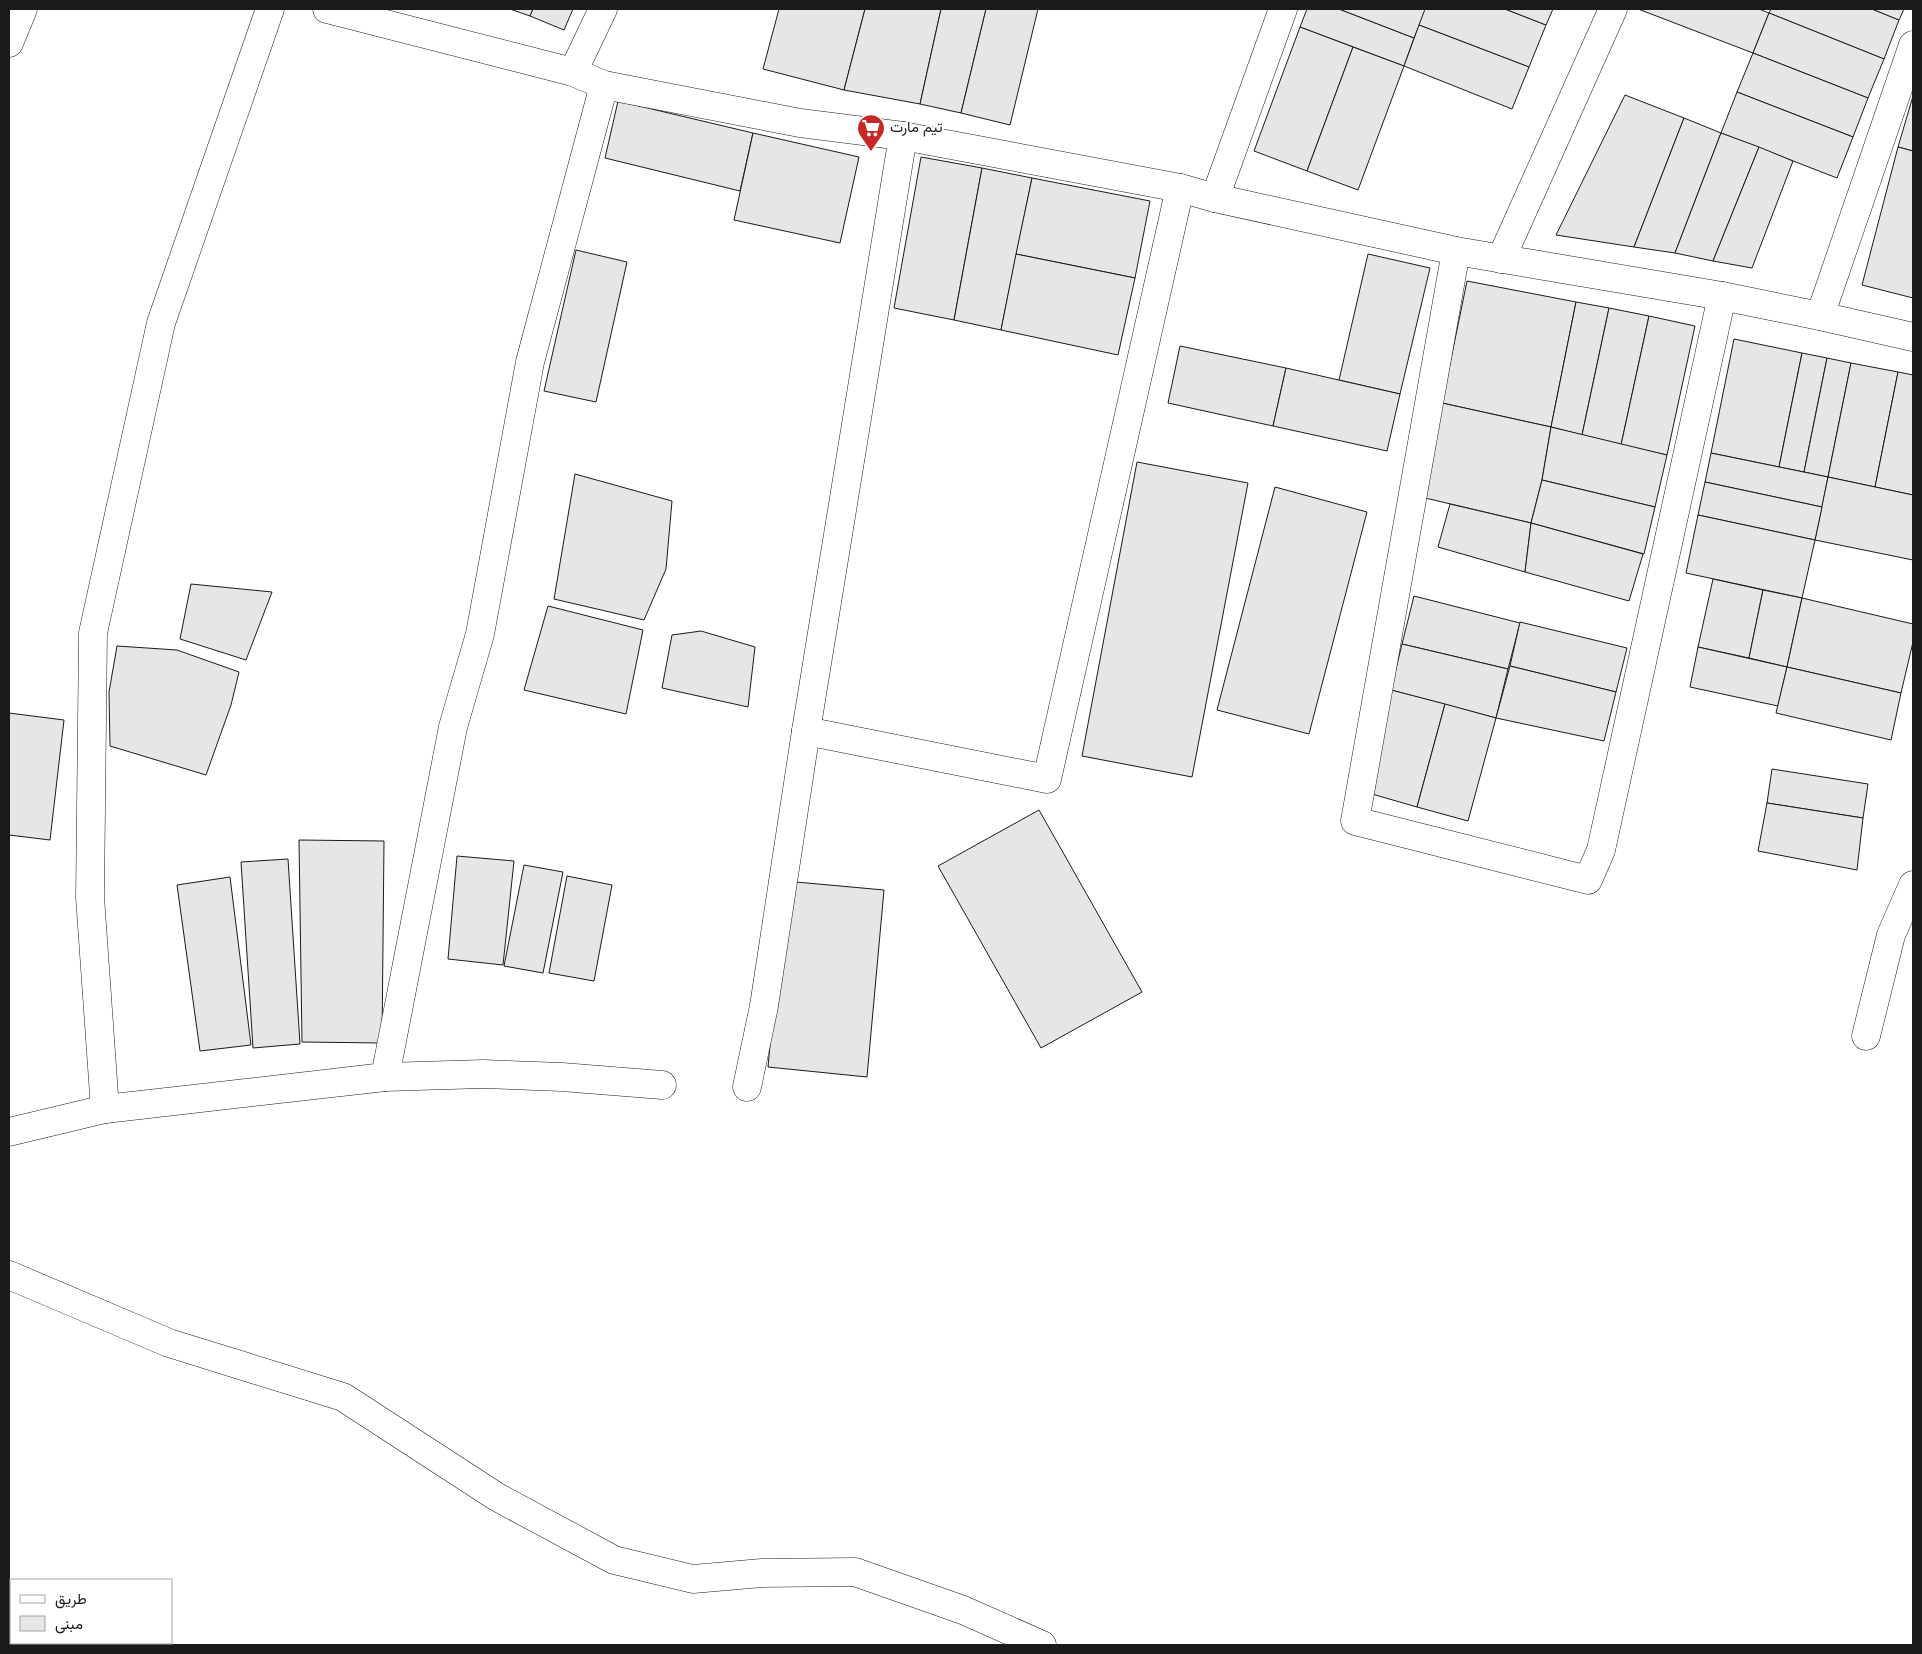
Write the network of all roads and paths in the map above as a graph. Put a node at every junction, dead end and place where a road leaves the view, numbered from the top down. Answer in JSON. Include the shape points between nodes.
{"nodes":[{"id":1,"x":23,"y":9,"type":"edge"},
{"id":2,"x":270,"y":9,"type":"edge"},
{"id":3,"x":326,"y":9,"type":"edge"},
{"id":4,"x":603,"y":9,"type":"edge"},
{"id":5,"x":1283,"y":9,"type":"edge"},
{"id":6,"x":1613,"y":9,"type":"edge"},
{"id":7,"x":9,"y":43,"type":"edge"},
{"id":8,"x":1913,"y":45,"type":"edge"},
{"id":9,"x":573,"y":72,"type":"junction"},
{"id":10,"x":604,"y":85,"type":"junction"},
{"id":11,"x":903,"y":136,"type":"junction"},
{"id":12,"x":1180,"y":188,"type":"junction"},
{"id":13,"x":1215,"y":198,"type":"junction"},
{"id":14,"x":1456,"y":250,"type":"junction"},
{"id":15,"x":1501,"y":259,"type":"junction"},
{"id":16,"x":1722,"y":296,"type":"junction"},
{"id":17,"x":1820,"y":316,"type":"junction"},
{"id":18,"x":1913,"y":337,"type":"edge"},
{"id":19,"x":806,"y":730,"type":"junction"},
{"id":20,"x":1913,"y":885,"type":"edge"},
{"id":21,"x":1866,"y":1036,"type":"dead end"},
{"id":22,"x":385,"y":1076,"type":"junction"},
{"id":23,"x":662,"y":1086,"type":"dead end"},
{"id":24,"x":747,"y":1087,"type":"dead end"},
{"id":25,"x":105,"y":1109,"type":"junction"},
{"id":26,"x":9,"y":1132,"type":"edge"},
{"id":27,"x":9,"y":1275,"type":"edge"},
{"id":28,"x":1042,"y":1645,"type":"edge"}],
"edges":[{"from":1,"to":7,"type":"street"},
{"from":2,"to":25,"type":"street","via":[[161,323],[93,633],[90,896]]},
{"from":3,"to":9,"type":"street"},
{"from":4,"to":9,"type":"street"},
{"from":5,"to":13,"type":"street"},
{"from":6,"to":15,"type":"street"},
{"from":8,"to":17,"type":"street"},
{"from":9,"to":10,"type":"street"},
{"from":10,"to":11,"type":"street","via":[[800,123]]},
{"from":10,"to":22,"type":"street","via":[[530,362],[480,634],[453,727]]},
{"from":11,"to":12,"type":"street"},
{"from":11,"to":19,"type":"street"},
{"from":12,"to":13,"type":"street"},
{"from":12,"to":19,"type":"street","via":[[1047,779]]},
{"from":13,"to":14,"type":"street"},
{"from":14,"to":15,"type":"street"},
{"from":14,"to":16,"type":"street","via":[[1355,821],[1588,880],[1602,850]]},
{"from":15,"to":16,"type":"street"},
{"from":16,"to":17,"type":"street"},
{"from":17,"to":18,"type":"street"},
{"from":19,"to":24,"type":"street","via":[[764,1006]]},
{"from":20,"to":21,"type":"street","via":[[1891,935]]},
{"from":22,"to":23,"type":"street","via":[[493,1074]]},
{"from":22,"to":25,"type":"street"},
{"from":25,"to":26,"type":"street"},
{"from":27,"to":28,"type":"street","via":[[168,1344],[343,1397],[497,1498],[614,1560],[693,1579],[762,1573],[855,1572],[963,1610]]}]}
